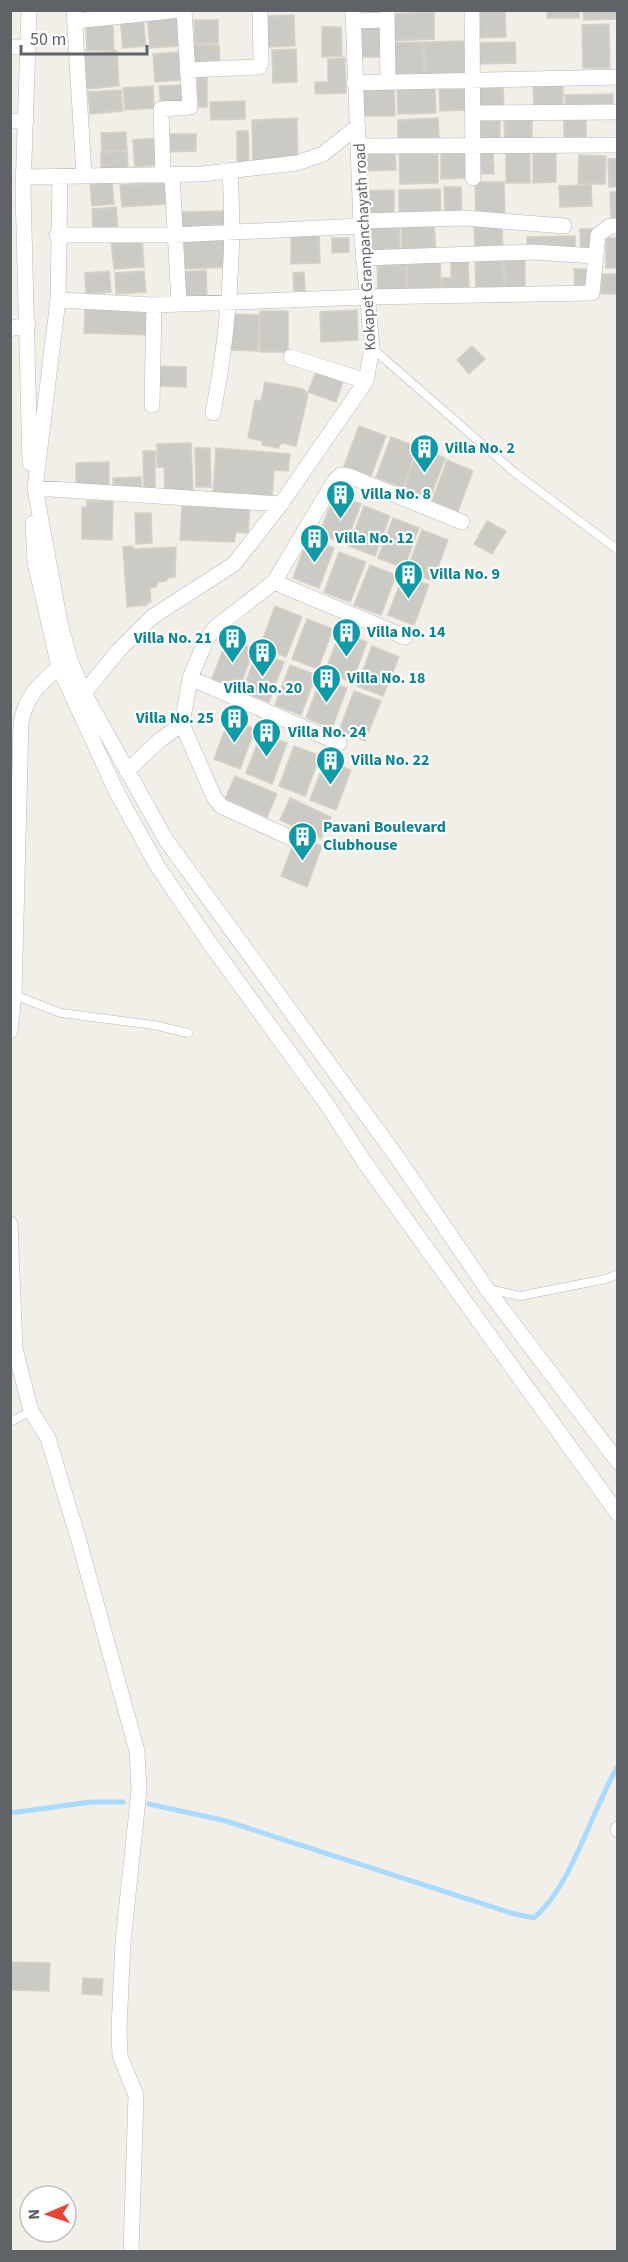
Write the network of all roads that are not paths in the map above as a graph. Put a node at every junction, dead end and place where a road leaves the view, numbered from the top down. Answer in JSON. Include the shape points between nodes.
{"nodes":[{"id":1,"x":29,"y":10,"type":"edge"},
{"id":2,"x":182,"y":10,"type":"edge"},
{"id":3,"x":260,"y":10,"type":"edge"},
{"id":4,"x":472,"y":10,"type":"edge"},
{"id":5,"x":387,"y":15,"type":"edge"},
{"id":6,"x":75,"y":16,"type":"edge"},
{"id":7,"x":353,"y":16,"type":"edge"},
{"id":8,"x":10,"y":47,"type":"edge"},
{"id":9,"x":28,"y":47,"type":"junction"},
{"id":10,"x":187,"y":70,"type":"junction"},
{"id":11,"x":618,"y":77,"type":"edge"},
{"id":12,"x":472,"y":78,"type":"junction"},
{"id":13,"x":388,"y":81,"type":"junction"},
{"id":14,"x":354,"y":83,"type":"junction"},
{"id":15,"x":618,"y":111,"type":"edge"},
{"id":16,"x":472,"y":113,"type":"junction"},
{"id":17,"x":18,"y":121,"type":"edge"},
{"id":18,"x":358,"y":126,"type":"junction"},
{"id":19,"x":618,"y":145,"type":"edge"},
{"id":20,"x":359,"y":146,"type":"junction"},
{"id":21,"x":472,"y":146,"type":"junction"},
{"id":22,"x":230,"y":170,"type":"junction"},
{"id":23,"x":167,"y":174,"type":"junction"},
{"id":24,"x":84,"y":175,"type":"junction"},
{"id":25,"x":60,"y":177,"type":"junction"},
{"id":26,"x":472,"y":178,"type":"dead end"},
{"id":27,"x":19,"y":185,"type":"edge"},
{"id":28,"x":361,"y":224,"type":"junction"},
{"id":29,"x":564,"y":226,"type":"dead end"},
{"id":30,"x":618,"y":226,"type":"edge"},
{"id":31,"x":234,"y":232,"type":"junction"},
{"id":32,"x":174,"y":235,"type":"junction"},
{"id":33,"x":57,"y":236,"type":"junction"},
{"id":34,"x":595,"y":256,"type":"junction"},
{"id":35,"x":363,"y":258,"type":"junction"},
{"id":36,"x":366,"y":297,"type":"junction"},
{"id":37,"x":58,"y":300,"type":"junction"},
{"id":38,"x":230,"y":302,"type":"junction"},
{"id":39,"x":179,"y":304,"type":"junction"},
{"id":40,"x":153,"y":305,"type":"junction"},
{"id":41,"x":28,"y":324,"type":"junction"},
{"id":42,"x":10,"y":329,"type":"edge"},
{"id":43,"x":372,"y":348,"type":"junction"},
{"id":44,"x":291,"y":357,"type":"dead end"},
{"id":45,"x":366,"y":381,"type":"junction"},
{"id":46,"x":152,"y":405,"type":"dead end"},
{"id":47,"x":213,"y":413,"type":"dead end"},
{"id":48,"x":35,"y":488,"type":"junction"},
{"id":49,"x":281,"y":504,"type":"junction"},
{"id":50,"x":462,"y":522,"type":"dead end"},
{"id":51,"x":618,"y":550,"type":"edge"},
{"id":52,"x":274,"y":582,"type":"junction"},
{"id":53,"x":405,"y":637,"type":"dead end"},
{"id":54,"x":59,"y":667,"type":"junction"},
{"id":55,"x":190,"y":678,"type":"junction"},
{"id":56,"x":84,"y":693,"type":"junction"},
{"id":57,"x":182,"y":724,"type":"junction"},
{"id":58,"x":339,"y":743,"type":"dead end"},
{"id":59,"x":128,"y":771,"type":"junction"},
{"id":60,"x":291,"y":838,"type":"dead end"},
{"id":61,"x":14,"y":995,"type":"junction"},
{"id":62,"x":10,"y":1031,"type":"edge"},
{"id":63,"x":188,"y":1033,"type":"dead end"},
{"id":64,"x":10,"y":1224,"type":"edge"},
{"id":65,"x":618,"y":1274,"type":"edge"},
{"id":66,"x":487,"y":1289,"type":"junction"},
{"id":67,"x":12,"y":1321,"type":"edge"},
{"id":68,"x":13,"y":1349,"type":"edge"},
{"id":69,"x":31,"y":1411,"type":"junction"},
{"id":70,"x":10,"y":1422,"type":"edge"},
{"id":71,"x":618,"y":1462,"type":"edge"},
{"id":72,"x":618,"y":1514,"type":"edge"},
{"id":73,"x":131,"y":2252,"type":"edge"}],
"edges":[{"from":1,"to":9,"type":"street"},
{"from":2,"to":6,"type":"street"},
{"from":2,"to":10,"type":"street"},
{"from":3,"to":10,"type":"street","via":[[259,67]]},
{"from":4,"to":12,"type":"street"},
{"from":5,"to":7,"type":"street"},
{"from":5,"to":13,"type":"street"},
{"from":6,"to":24,"type":"street"},
{"from":7,"to":14,"type":"street","name":"Kokapet Grampanchayath road"},
{"from":8,"to":9,"type":"street"},
{"from":9,"to":17,"type":"street"},
{"from":10,"to":23,"type":"street","via":[[190,107],[161,109]]},
{"from":11,"to":12,"type":"street"},
{"from":12,"to":13,"type":"street"},
{"from":12,"to":16,"type":"street"},
{"from":13,"to":14,"type":"street"},
{"from":14,"to":18,"type":"street","name":"Kokapet Grampanchayath road"},
{"from":15,"to":16,"type":"street"},
{"from":16,"to":21,"type":"street"},
{"from":17,"to":27,"type":"street"},
{"from":18,"to":20,"type":"street","name":"Kokapet Grampanchayath road"},
{"from":18,"to":22,"type":"street","via":[[311,161]]},
{"from":19,"to":21,"type":"street"},
{"from":20,"to":21,"type":"street"},
{"from":20,"to":28,"type":"street","name":"Kokapet Grampanchayath road"},
{"from":21,"to":26,"type":"street"},
{"from":22,"to":23,"type":"street"},
{"from":22,"to":31,"type":"street"},
{"from":23,"to":24,"type":"street"},
{"from":23,"to":32,"type":"street"},
{"from":24,"to":25,"type":"street"},
{"from":25,"to":27,"type":"street"},
{"from":25,"to":33,"type":"street"},
{"from":27,"to":41,"type":"street"},
{"from":28,"to":29,"type":"street","via":[[465,218]]},
{"from":28,"to":31,"type":"street"},
{"from":28,"to":35,"type":"street","name":"Kokapet Grampanchayath road"},
{"from":30,"to":34,"type":"street","via":[[610,226],[598,235]]},
{"from":31,"to":32,"type":"street"},
{"from":31,"to":38,"type":"street"},
{"from":32,"to":33,"type":"street"},
{"from":32,"to":39,"type":"street"},
{"from":33,"to":37,"type":"street"},
{"from":34,"to":35,"type":"street","via":[[534,252]]},
{"from":34,"to":36,"type":"street","via":[[592,293]]},
{"from":35,"to":36,"type":"street","name":"Kokapet Grampanchayath road"},
{"from":36,"to":38,"type":"street"},
{"from":36,"to":43,"type":"street","name":"Kokapet Grampanchayath road"},
{"from":37,"to":40,"type":"street"},
{"from":37,"to":48,"type":"street"},
{"from":38,"to":39,"type":"street"},
{"from":38,"to":47,"type":"street"},
{"from":39,"to":40,"type":"street"},
{"from":40,"to":46,"type":"street"},
{"from":41,"to":42,"type":"street"},
{"from":41,"to":54,"type":"street","via":[[35,562]]},
{"from":43,"to":45,"type":"street","name":"Kokapet Grampanchayath road"},
{"from":43,"to":51,"type":"lane","via":[[514,472]]},
{"from":44,"to":45,"type":"street"},
{"from":45,"to":49,"type":"street","name":"Kokapet Grampanchayath road"},
{"from":48,"to":49,"type":"street"},
{"from":48,"to":56,"type":"street","via":[[60,623]]},
{"from":49,"to":56,"type":"street","name":"Kokapet Grampanchayath road","via":[[234,564],[152,617]]},
{"from":50,"to":52,"type":"street","via":[[342,475],[335,480]]},
{"from":52,"to":53,"type":"street"},
{"from":52,"to":55,"type":"street","via":[[216,627],[207,638]]},
{"from":54,"to":61,"type":"street","via":[[27,700],[21,723]]},
{"from":54,"to":72,"type":"street","via":[[108,774],[158,867]]},
{"from":55,"to":57,"type":"street"},
{"from":55,"to":58,"type":"street"},
{"from":56,"to":59,"type":"street"},
{"from":57,"to":59,"type":"street"},
{"from":57,"to":60,"type":"street","via":[[214,797],[222,806]]},
{"from":59,"to":66,"type":"street","via":[[166,840],[399,1160]]},
{"from":61,"to":62,"type":"street"},
{"from":61,"to":63,"type":"lane","via":[[61,1013]]},
{"from":64,"to":67,"type":"street"},
{"from":65,"to":66,"type":"lane","via":[[520,1296]]},
{"from":66,"to":71,"type":"street"},
{"from":67,"to":68,"type":"street"},
{"from":68,"to":69,"type":"street"},
{"from":69,"to":70,"type":"lane"},
{"from":69,"to":73,"type":"street","via":[[52,1449],[137,1750],[139,1790],[123,1942],[119,2029],[120,2056],[135,2095]]}]}
